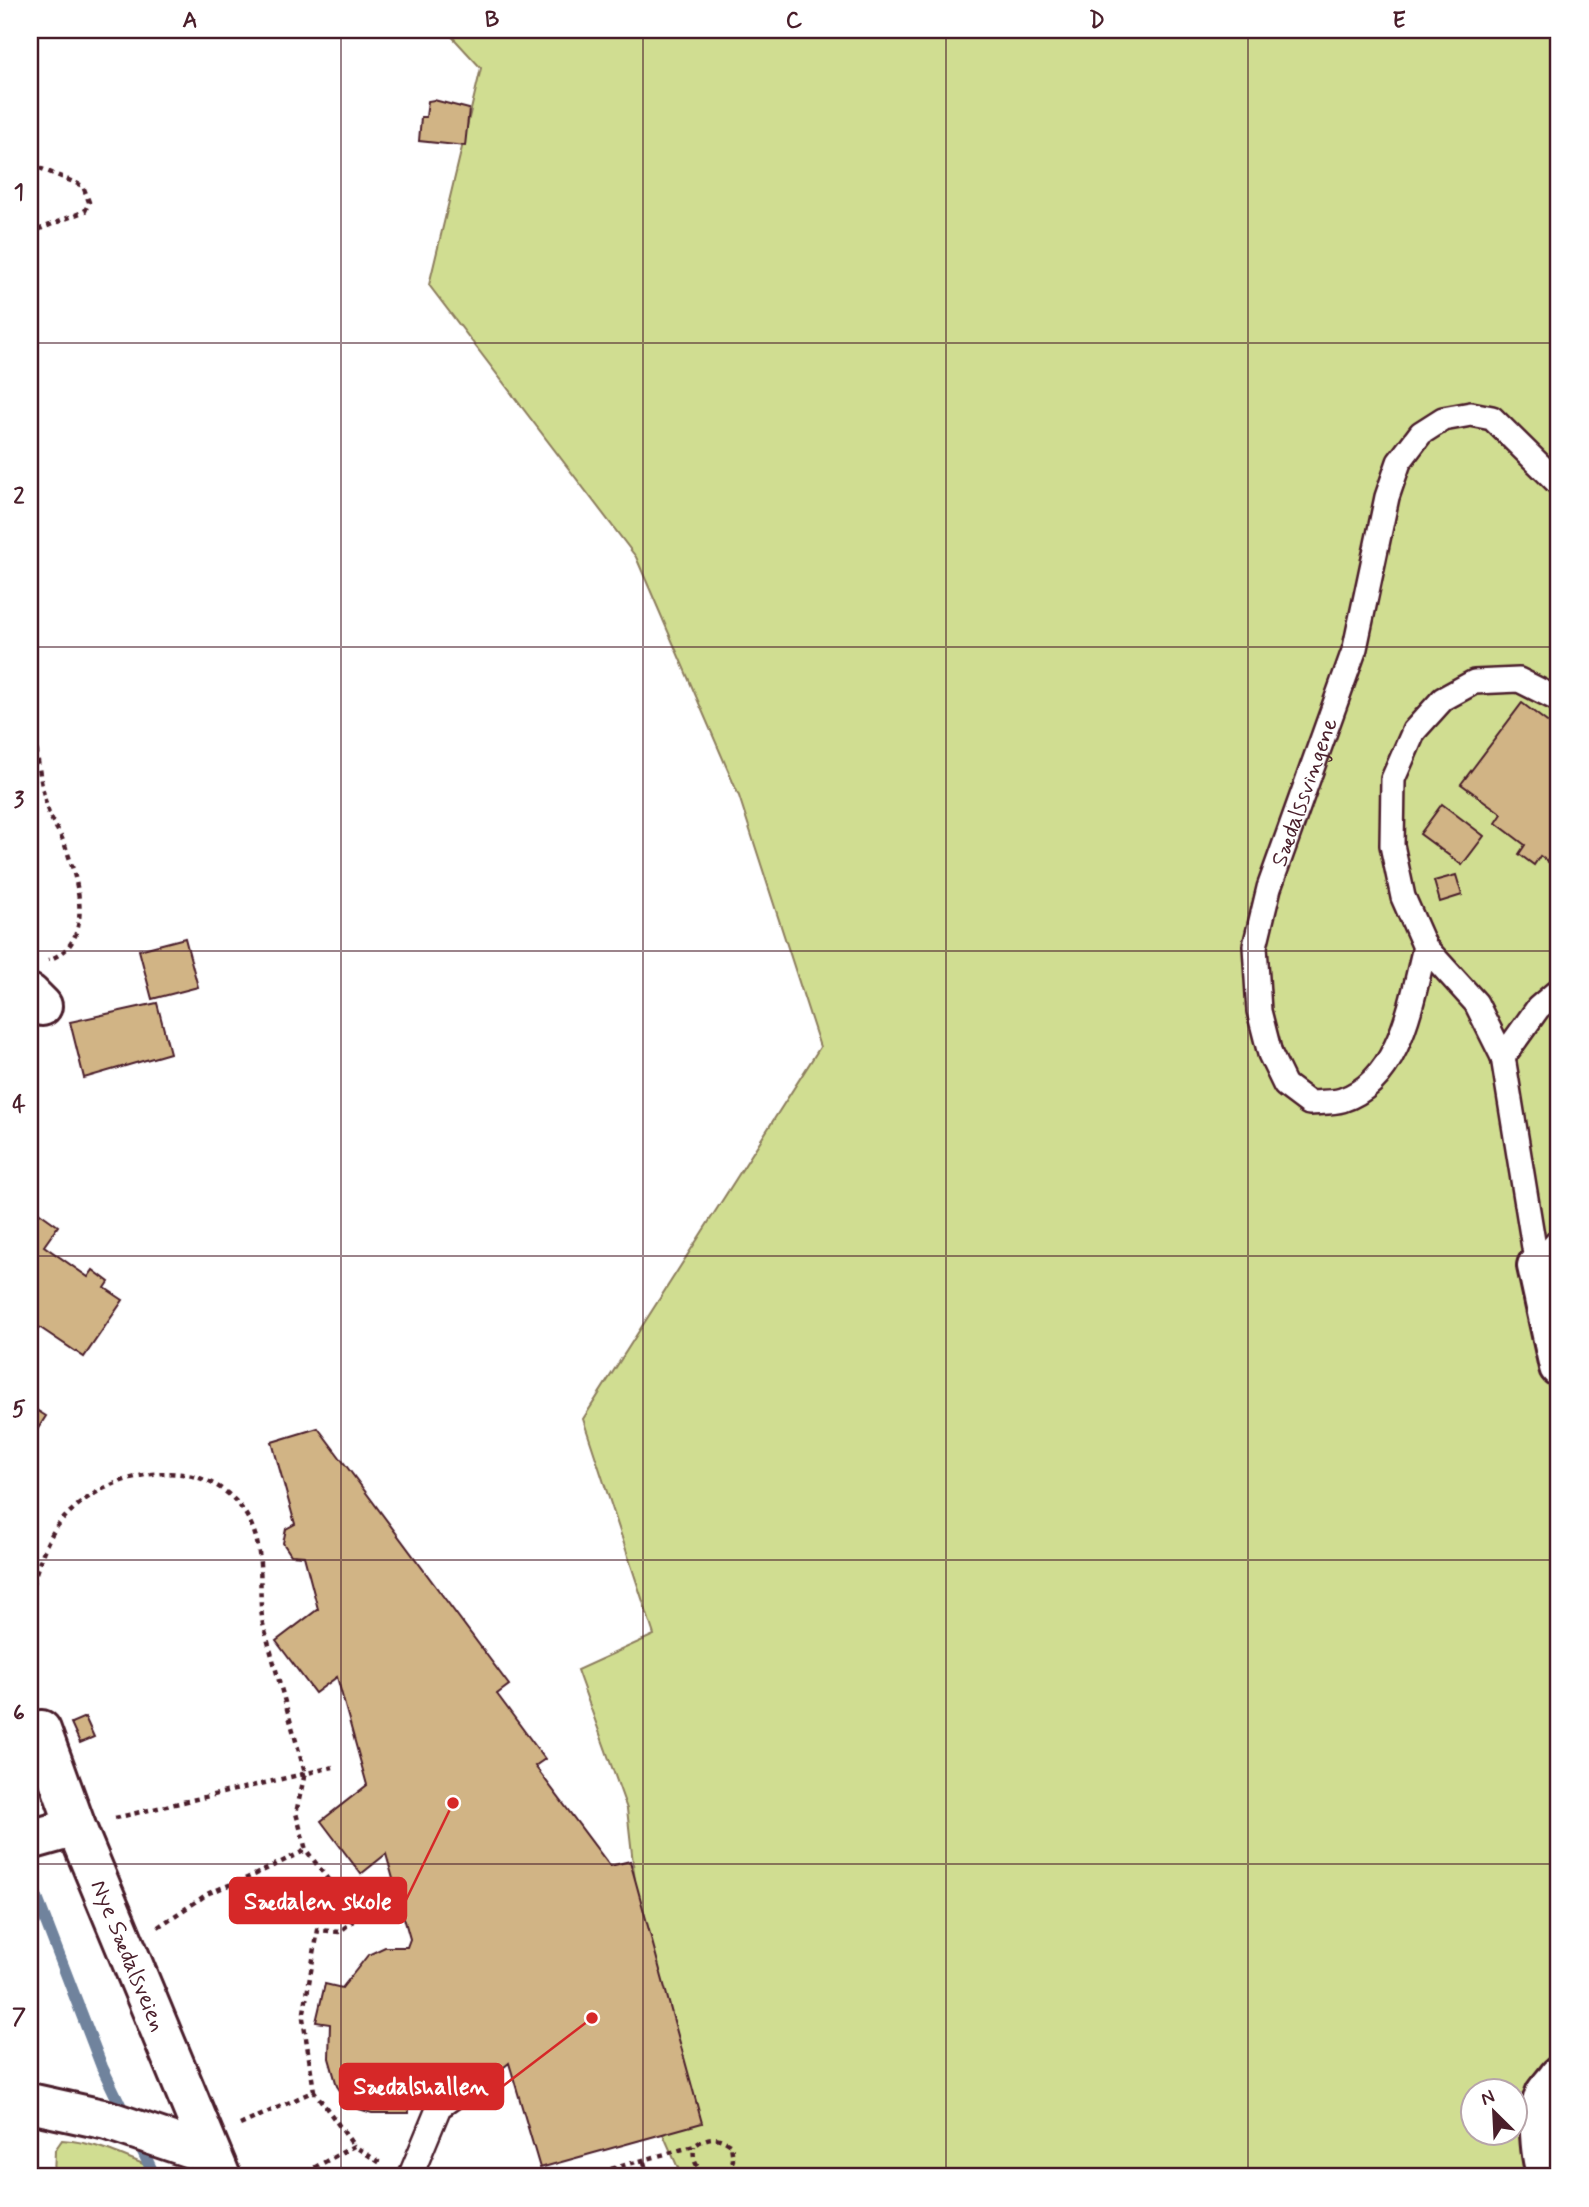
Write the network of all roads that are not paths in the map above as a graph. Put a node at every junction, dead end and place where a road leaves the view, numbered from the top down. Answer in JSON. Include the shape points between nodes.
{"nodes":[{"id":1,"x":1559,"y":484,"type":"edge"},
{"id":2,"x":1559,"y":700,"type":"edge"},
{"id":3,"x":1425,"y":947,"type":"junction"},
{"id":4,"x":1559,"y":990,"type":"edge"},
{"id":5,"x":1503,"y":1056,"type":"junction"},
{"id":6,"x":1548,"y":1253,"type":"edge"},
{"id":7,"x":1559,"y":1367,"type":"edge"},
{"id":8,"x":41,"y":1730,"type":"dead end"},
{"id":9,"x":65,"y":1831,"type":"edge"},
{"id":10,"x":1559,"y":2076,"type":"edge"},
{"id":11,"x":453,"y":2097,"type":"dead end"},
{"id":12,"x":30,"y":2103,"type":"edge"},
{"id":13,"x":216,"y":2166,"type":"edge"},
{"id":14,"x":401,"y":2174,"type":"edge"},
{"id":15,"x":1548,"y":2177,"type":"edge"}],
"edges":[{"from":1,"to":3,"type":"lane","name":"Sædalssvingene","via":[[1492,418],[1471,414],[1443,419],[1421,433],[1399,462],[1387,497],[1355,648],[1269,888],[1255,946],[1259,1011],[1270,1054],[1285,1086],[1309,1103],[1342,1100],[1369,1083],[1390,1057],[1407,1017]]},
{"from":2,"to":3,"type":"lane","via":[[1519,680],[1474,682],[1443,699],[1414,731],[1392,779],[1392,845],[1403,897]]},
{"from":3,"to":5,"type":"lane","via":[[1476,1003]]},
{"from":4,"to":5,"type":"lane","via":[[1538,1008]]},
{"from":5,"to":6,"type":"lane"},
{"from":6,"to":7,"type":"street"},
{"from":8,"to":9,"type":"street","name":"Nye Sædalsveien"},
{"from":9,"to":13,"type":"street","name":"Nye Sædalsveien"},
{"from":10,"to":15,"type":"street","via":[[1544,2096],[1540,2130]]},
{"from":11,"to":14,"type":"lane","via":[[439,2107]]},
{"from":12,"to":13,"type":"street","via":[[166,2139]]}]}
